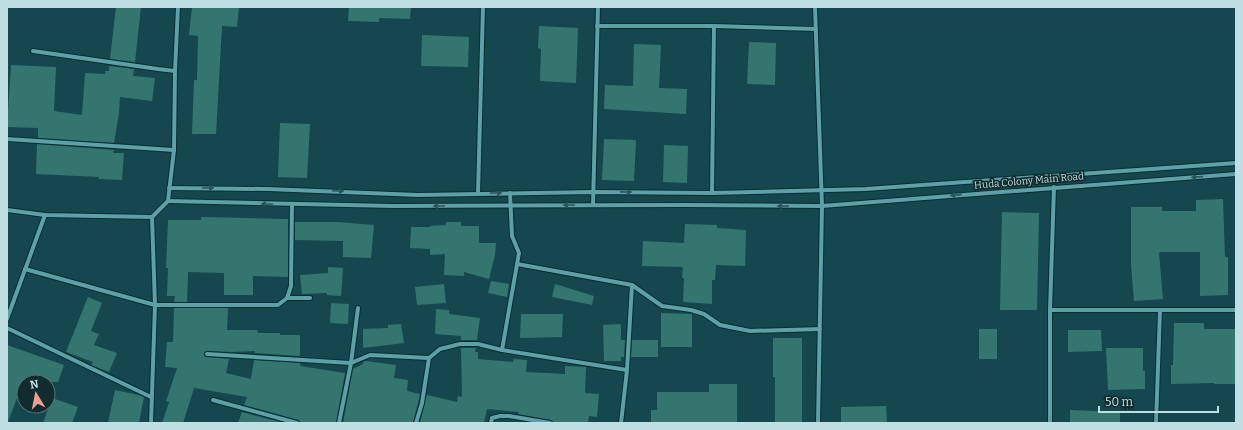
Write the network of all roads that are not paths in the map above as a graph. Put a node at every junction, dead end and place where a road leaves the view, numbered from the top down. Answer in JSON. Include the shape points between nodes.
{"nodes":[{"id":1,"x":178,"y":7,"type":"edge"},
{"id":2,"x":483,"y":7,"type":"edge"},
{"id":3,"x":598,"y":7,"type":"edge"},
{"id":4,"x":815,"y":7,"type":"edge"},
{"id":5,"x":597,"y":26,"type":"junction"},
{"id":6,"x":714,"y":26,"type":"junction"},
{"id":7,"x":816,"y":29,"type":"junction"},
{"id":8,"x":33,"y":51,"type":"dead end"},
{"id":9,"x":175,"y":70,"type":"junction"},
{"id":10,"x":7,"y":139,"type":"edge"},
{"id":11,"x":174,"y":150,"type":"junction"},
{"id":12,"x":1236,"y":163,"type":"edge"},
{"id":13,"x":1236,"y":174,"type":"edge"},
{"id":14,"x":1054,"y":187,"type":"junction"},
{"id":15,"x":169,"y":188,"type":"junction"},
{"id":16,"x":822,"y":190,"type":"junction"},
{"id":17,"x":593,"y":192,"type":"junction"},
{"id":18,"x":510,"y":193,"type":"junction"},
{"id":19,"x":712,"y":193,"type":"junction"},
{"id":20,"x":478,"y":194,"type":"junction"},
{"id":21,"x":168,"y":201,"type":"junction"},
{"id":22,"x":292,"y":205,"type":"junction"},
{"id":23,"x":593,"y":205,"type":"junction"},
{"id":24,"x":510,"y":206,"type":"junction"},
{"id":25,"x":822,"y":206,"type":"junction"},
{"id":26,"x":7,"y":210,"type":"edge"},
{"id":27,"x":45,"y":215,"type":"junction"},
{"id":28,"x":152,"y":217,"type":"junction"},
{"id":29,"x":517,"y":264,"type":"junction"},
{"id":30,"x":25,"y":269,"type":"junction"},
{"id":31,"x":632,"y":285,"type":"junction"},
{"id":32,"x":287,"y":298,"type":"junction"},
{"id":33,"x":310,"y":298,"type":"dead end"},
{"id":34,"x":155,"y":305,"type":"junction"},
{"id":35,"x":358,"y":308,"type":"dead end"},
{"id":36,"x":1050,"y":310,"type":"junction"},
{"id":37,"x":1236,"y":310,"type":"edge"},
{"id":38,"x":1160,"y":311,"type":"junction"},
{"id":39,"x":7,"y":319,"type":"edge"},
{"id":40,"x":7,"y":328,"type":"edge"},
{"id":41,"x":820,"y":329,"type":"junction"},
{"id":42,"x":502,"y":350,"type":"junction"},
{"id":43,"x":207,"y":354,"type":"dead end"},
{"id":44,"x":429,"y":358,"type":"junction"},
{"id":45,"x":350,"y":363,"type":"junction"},
{"id":46,"x":627,"y":370,"type":"junction"},
{"id":47,"x":151,"y":396,"type":"junction"},
{"id":48,"x":213,"y":400,"type":"dead end"},
{"id":49,"x":151,"y":423,"type":"edge"},
{"id":50,"x":297,"y":423,"type":"edge"},
{"id":51,"x":339,"y":423,"type":"edge"},
{"id":52,"x":416,"y":423,"type":"edge"},
{"id":53,"x":491,"y":423,"type":"edge"},
{"id":54,"x":550,"y":423,"type":"edge"},
{"id":55,"x":621,"y":423,"type":"edge"},
{"id":56,"x":818,"y":423,"type":"edge"},
{"id":57,"x":1050,"y":423,"type":"edge"},
{"id":58,"x":1156,"y":423,"type":"edge"}],
"edges":[{"from":1,"to":9,"type":"street"},
{"from":2,"to":20,"type":"street"},
{"from":3,"to":5,"type":"street"},
{"from":4,"to":7,"type":"street"},
{"from":5,"to":6,"type":"street"},
{"from":5,"to":17,"type":"street"},
{"from":6,"to":7,"type":"street"},
{"from":6,"to":19,"type":"street"},
{"from":7,"to":16,"type":"street"},
{"from":8,"to":9,"type":"street"},
{"from":9,"to":11,"type":"street"},
{"from":10,"to":11,"type":"street"},
{"from":11,"to":15,"type":"street"},
{"from":12,"to":16,"type":"street"},
{"from":13,"to":14,"type":"street","name":"Huda Colony Main Road","one_way":true},
{"from":14,"to":25,"type":"street","name":"Huda Colony Main Road","one_way":true},
{"from":14,"to":36,"type":"street"},
{"from":15,"to":20,"type":"street","one_way":true,"via":[[418,195]]},
{"from":15,"to":21,"type":"street"},
{"from":16,"to":19,"type":"street"},
{"from":16,"to":25,"type":"street"},
{"from":17,"to":18,"type":"street"},
{"from":17,"to":19,"type":"street","one_way":true},
{"from":17,"to":23,"type":"street"},
{"from":20,"to":18,"type":"street","one_way":true},
{"from":18,"to":24,"type":"street"},
{"from":22,"to":21,"type":"street","name":"Huda Colony Main Road","one_way":true},
{"from":21,"to":28,"type":"street"},
{"from":24,"to":22,"type":"street","name":"Huda Colony Main Road","one_way":true},
{"from":22,"to":32,"type":"street","via":[[291,286]]},
{"from":23,"to":24,"type":"street","name":"Huda Colony Main Road","one_way":true},
{"from":25,"to":23,"type":"street","name":"Huda Colony Main Road","one_way":true},
{"from":24,"to":29,"type":"street","via":[[512,236],[519,252]]},
{"from":25,"to":41,"type":"street"},
{"from":26,"to":27,"type":"street"},
{"from":27,"to":28,"type":"street"},
{"from":27,"to":30,"type":"street"},
{"from":28,"to":34,"type":"street"},
{"from":29,"to":31,"type":"street"},
{"from":29,"to":42,"type":"street"},
{"from":30,"to":34,"type":"street"},
{"from":30,"to":39,"type":"street"},
{"from":31,"to":41,"type":"street","via":[[662,306],[704,314],[720,325],[750,331]]},
{"from":31,"to":46,"type":"street"},
{"from":32,"to":33,"type":"street"},
{"from":32,"to":34,"type":"street","via":[[278,305]]},
{"from":34,"to":47,"type":"street"},
{"from":35,"to":45,"type":"street"},
{"from":36,"to":38,"type":"street"},
{"from":36,"to":57,"type":"street"},
{"from":37,"to":38,"type":"street"},
{"from":38,"to":58,"type":"street"},
{"from":40,"to":47,"type":"street"},
{"from":41,"to":56,"type":"street"},
{"from":42,"to":44,"type":"street","via":[[478,344],[460,344],[440,349]]},
{"from":42,"to":46,"type":"street"},
{"from":43,"to":45,"type":"street"},
{"from":44,"to":45,"type":"street","via":[[370,355]]},
{"from":44,"to":52,"type":"street"},
{"from":45,"to":51,"type":"street"},
{"from":46,"to":55,"type":"street"},
{"from":47,"to":49,"type":"street"},
{"from":48,"to":50,"type":"street"},
{"from":53,"to":54,"type":"street","via":[[492,418],[500,416]]}]}
